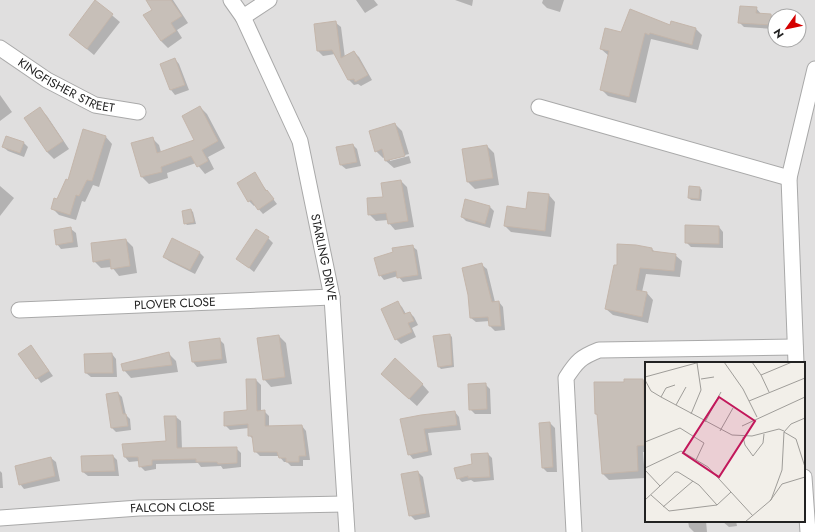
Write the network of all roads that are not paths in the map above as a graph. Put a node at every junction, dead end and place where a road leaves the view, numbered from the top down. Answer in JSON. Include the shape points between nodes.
{"nodes":[{"id":1,"x":231,"y":0,"type":"edge"},
{"id":2,"x":269,"y":0,"type":"edge"},
{"id":3,"x":243,"y":17,"type":"junction"},
{"id":4,"x":0,"y":48,"type":"edge"},
{"id":5,"x":815,"y":69,"type":"edge"},
{"id":6,"x":539,"y":107,"type":"dead end"},
{"id":7,"x":138,"y":112,"type":"dead end"},
{"id":8,"x":789,"y":178,"type":"junction"},
{"id":9,"x":332,"y":297,"type":"junction"},
{"id":10,"x":19,"y":310,"type":"dead end"},
{"id":11,"x":795,"y":347,"type":"junction"},
{"id":12,"x":796,"y":362,"type":"edge"},
{"id":13,"x":805,"y":491,"type":"edge"},
{"id":14,"x":345,"y":504,"type":"junction"},
{"id":15,"x":0,"y":518,"type":"edge"},
{"id":16,"x":347,"y":532,"type":"edge"},
{"id":17,"x":574,"y":532,"type":"edge"},
{"id":18,"x":808,"y":532,"type":"edge"}],
"edges":[{"from":1,"to":3,"type":"street","name":"STARLING DRIVE"},
{"from":2,"to":3,"type":"street"},
{"from":3,"to":9,"type":"street","name":"STARLING DRIVE","via":[[300,141]]},
{"from":4,"to":7,"type":"street","name":"KINGFISHER STREET","via":[[47,80],[95,105]]},
{"from":5,"to":8,"type":"street"},
{"from":6,"to":8,"type":"street"},
{"from":8,"to":11,"type":"street"},
{"from":9,"to":10,"type":"street","name":"PLOVER CLOSE"},
{"from":9,"to":14,"type":"street","name":"STARLING DRIVE"},
{"from":11,"to":12,"type":"street"},
{"from":11,"to":17,"type":"street","via":[[599,350],[584,356],[566,378]]},
{"from":13,"to":18,"type":"street"},
{"from":14,"to":15,"type":"street","name":"FALCON CLOSE","via":[[139,508]]},
{"from":14,"to":16,"type":"street","name":"STARLING DRIVE"}]}
